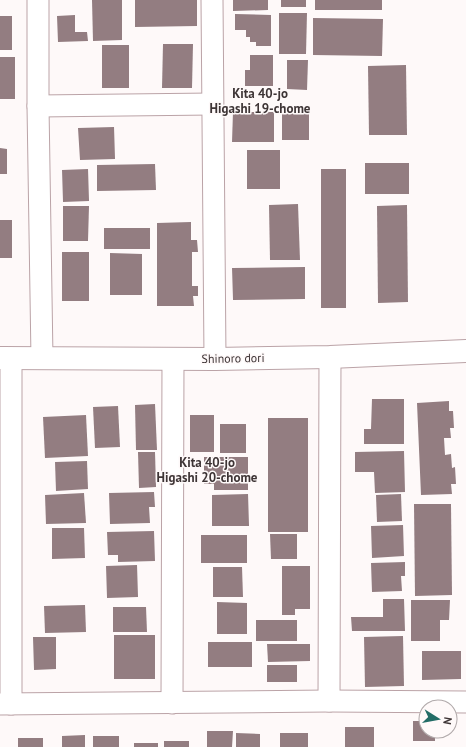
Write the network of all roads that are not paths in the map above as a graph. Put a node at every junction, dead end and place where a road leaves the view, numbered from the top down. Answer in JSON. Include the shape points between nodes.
{"nodes":[{"id":1,"x":38,"y":0,"type":"edge"},
{"id":2,"x":212,"y":0,"type":"edge"},
{"id":3,"x":212,"y":104,"type":"junction"},
{"id":4,"x":38,"y":106,"type":"junction"},
{"id":5,"x":466,"y":351,"type":"edge"},
{"id":6,"x":330,"y":357,"type":"junction"},
{"id":7,"x":5,"y":358,"type":"edge"},
{"id":8,"x":42,"y":358,"type":"junction"},
{"id":9,"x":173,"y":359,"type":"junction"},
{"id":10,"x":215,"y":359,"type":"junction"},
{"id":11,"x":6,"y":561,"type":"edge"},
{"id":12,"x":329,"y":701,"type":"junction"},
{"id":13,"x":466,"y":702,"type":"edge"},
{"id":14,"x":172,"y":703,"type":"junction"},
{"id":15,"x":6,"y":704,"type":"edge"}],
"edges":[{"from":1,"to":4,"type":"street"},
{"from":2,"to":3,"type":"street"},
{"from":3,"to":4,"type":"street"},
{"from":3,"to":10,"type":"street"},
{"from":4,"to":8,"type":"street"},
{"from":5,"to":6,"type":"street","name":"Shinoro dori"},
{"from":6,"to":10,"type":"street","name":"Shinoro dori"},
{"from":6,"to":12,"type":"street"},
{"from":7,"to":8,"type":"street","name":"Shinoro dori"},
{"from":7,"to":11,"type":"street"},
{"from":8,"to":9,"type":"street","name":"Shinoro dori"},
{"from":9,"to":10,"type":"street","name":"Shinoro dori"},
{"from":9,"to":14,"type":"street"},
{"from":11,"to":15,"type":"street"},
{"from":12,"to":13,"type":"street"},
{"from":12,"to":14,"type":"street"},
{"from":14,"to":15,"type":"street"}]}
